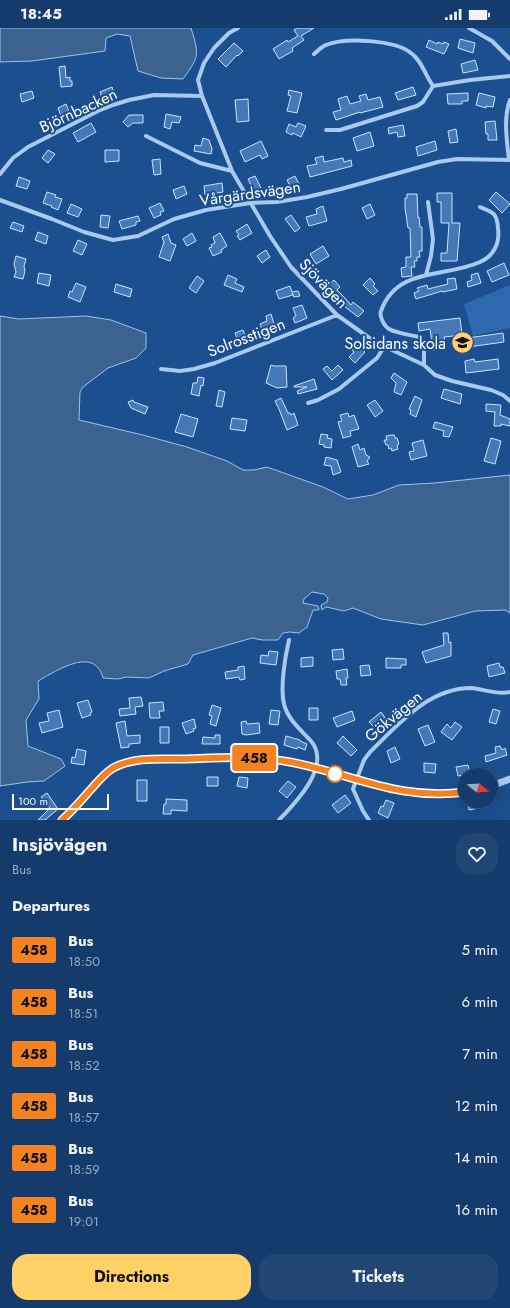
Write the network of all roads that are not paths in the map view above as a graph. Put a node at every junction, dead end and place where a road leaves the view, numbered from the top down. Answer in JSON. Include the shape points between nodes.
{"nodes":[{"id":1,"x":238,"y":28,"type":"edge"},
{"id":2,"x":469,"y":28,"type":"edge"},
{"id":3,"x":314,"y":54,"type":"dead end"},
{"id":4,"x":510,"y":59,"type":"edge"},
{"id":5,"x":510,"y":76,"type":"edge"},
{"id":6,"x":434,"y":86,"type":"junction"},
{"id":7,"x":202,"y":96,"type":"junction"},
{"id":8,"x":510,"y":100,"type":"edge"},
{"id":9,"x":326,"y":130,"type":"dead end"},
{"id":10,"x":146,"y":136,"type":"dead end"},
{"id":11,"x":509,"y":160,"type":"edge"},
{"id":12,"x":232,"y":170,"type":"junction"},
{"id":13,"x":0,"y":172,"type":"edge"},
{"id":14,"x":0,"y":200,"type":"edge"},
{"id":15,"x":428,"y":202,"type":"dead end"},
{"id":16,"x":250,"y":203,"type":"junction"},
{"id":17,"x":480,"y":207,"type":"dead end"},
{"id":18,"x":426,"y":275,"type":"junction"},
{"id":19,"x":337,"y":315,"type":"junction"},
{"id":20,"x":384,"y":347,"type":"junction"},
{"id":21,"x":424,"y":366,"type":"junction"},
{"id":22,"x":161,"y":369,"type":"dead end"},
{"id":23,"x":510,"y":401,"type":"edge"},
{"id":24,"x":308,"y":403,"type":"dead end"},
{"id":25,"x":289,"y":640,"type":"dead end"},
{"id":26,"x":510,"y":692,"type":"edge"},
{"id":27,"x":316,"y":768,"type":"junction"},
{"id":28,"x":510,"y":779,"type":"edge"},
{"id":29,"x":356,"y":780,"type":"junction"},
{"id":30,"x":498,"y":783,"type":"edge"},
{"id":31,"x":458,"y":793,"type":"edge"},
{"id":32,"x":62,"y":820,"type":"edge"},
{"id":33,"x":279,"y":820,"type":"edge"},
{"id":34,"x":369,"y":820,"type":"edge"}],
"edges":[{"from":1,"to":7,"type":"street","name":"Sjövägen","via":[[214,48],[204,63],[198,80]]},
{"from":2,"to":4,"type":"street","via":[[492,41]]},
{"from":3,"to":6,"type":"street","via":[[325,45],[337,42],[360,41],[397,45],[418,59]]},
{"from":5,"to":6,"type":"street"},
{"from":6,"to":9,"type":"street","via":[[417,106],[340,130]]},
{"from":7,"to":12,"type":"street","name":"Sjövägen"},
{"from":7,"to":13,"type":"street","name":"Björnbacken","via":[[154,95],[113,105],[28,147]]},
{"from":8,"to":11,"type":"street","via":[[506,130]]},
{"from":10,"to":12,"type":"street","via":[[200,163]]},
{"from":11,"to":16,"type":"street","name":"Vårgärdsvägen","via":[[457,159],[438,162],[324,194],[277,202]]},
{"from":12,"to":16,"type":"street","name":"Sjövägen"},
{"from":14,"to":16,"type":"street","name":"Vårgärdsvägen","via":[[84,232],[113,240],[138,236],[174,219],[206,210]]},
{"from":15,"to":18,"type":"street","via":[[433,239]]},
{"from":16,"to":19,"type":"street","name":"Sjövägen","via":[[291,267]]},
{"from":17,"to":18,"type":"street","via":[[492,212],[496,218],[498,243],[492,254],[480,262]]},
{"from":18,"to":21,"type":"street","via":[[407,281],[393,291],[384,302],[380,313],[382,321],[389,329],[419,337],[424,346]]},
{"from":19,"to":20,"type":"street","name":"Sjövägen"},
{"from":19,"to":22,"type":"street","name":"Solrosstigen","via":[[215,363],[180,371]]},
{"from":20,"to":21,"type":"street","name":"Sjövägen"},
{"from":20,"to":24,"type":"street","via":[[377,358],[339,388]]},
{"from":21,"to":23,"type":"street","name":"Sjövägen","via":[[435,375],[491,390]]},
{"from":25,"to":27,"type":"street","via":[[285,655],[284,704],[290,717],[315,747],[318,758]]},
{"from":26,"to":29,"type":"street","name":"Gökvägen","via":[[495,693],[471,688],[452,691],[430,699],[370,752]]},
{"from":27,"to":29,"type":"street"},
{"from":27,"to":32,"type":"street","via":[[260,758],[133,761],[108,771]]},
{"from":27,"to":33,"type":"street","via":[[302,793]]},
{"from":28,"to":30,"type":"street"},
{"from":29,"to":31,"type":"street","via":[[408,792]]},
{"from":29,"to":34,"type":"street","via":[[353,789]]}]}
